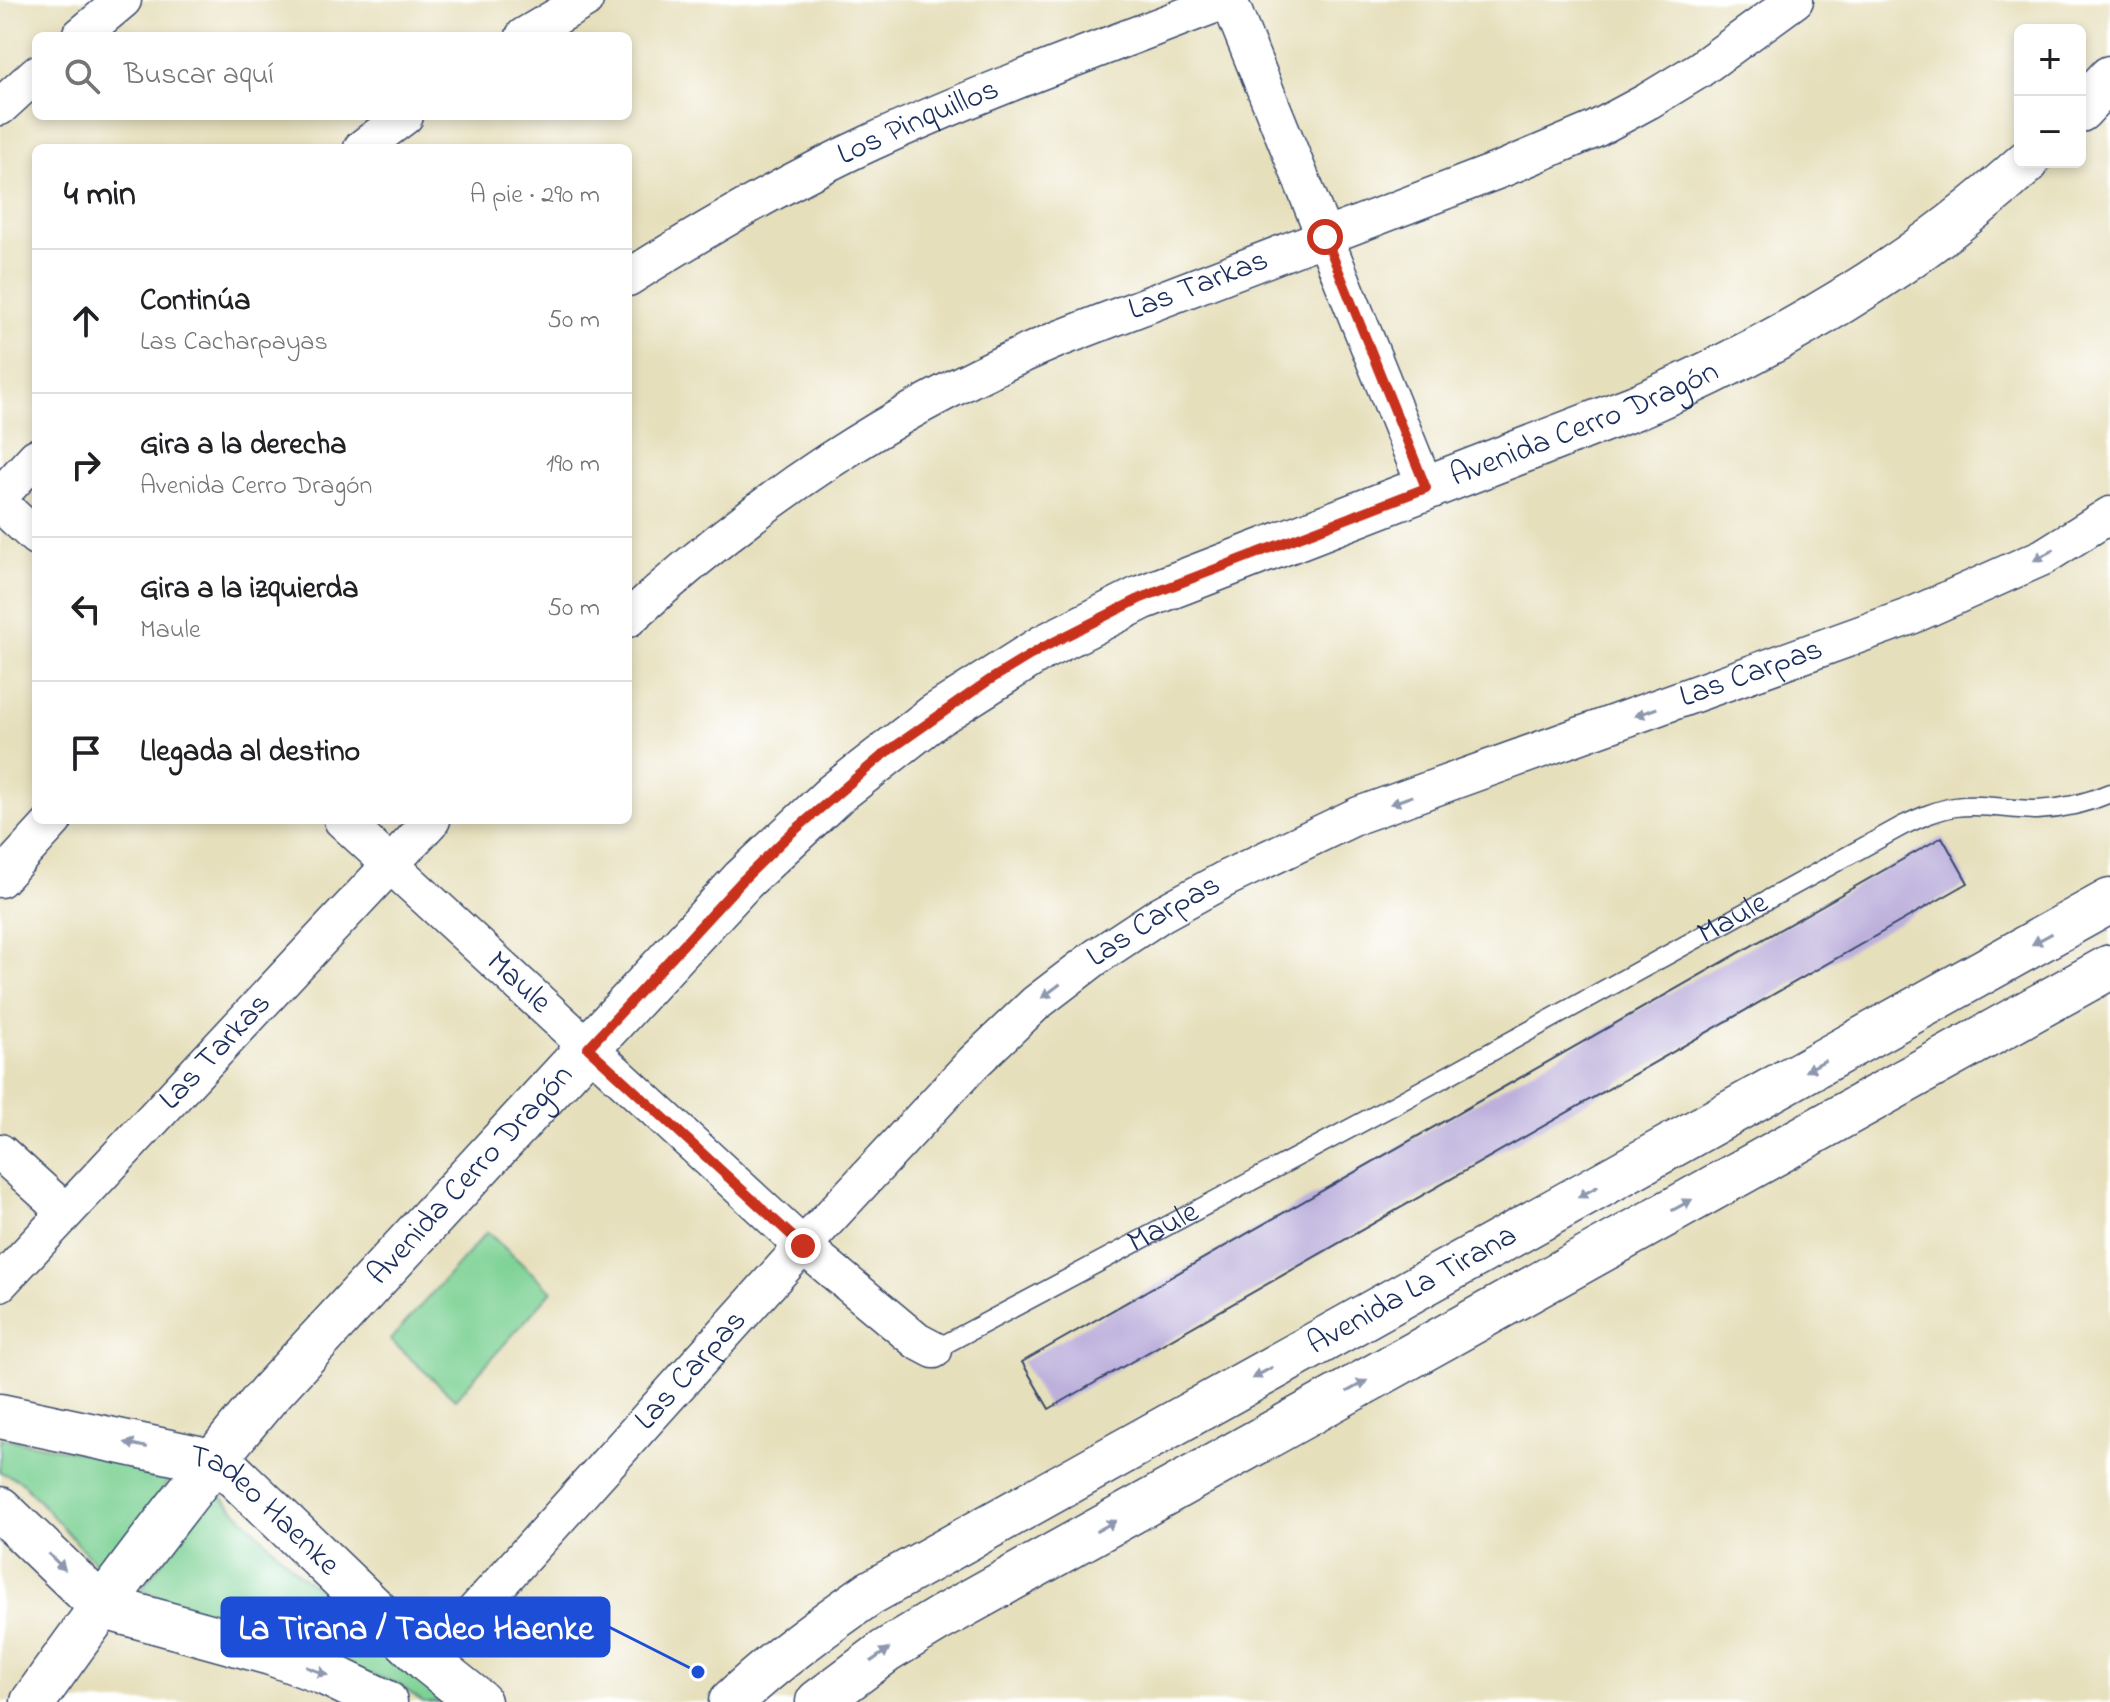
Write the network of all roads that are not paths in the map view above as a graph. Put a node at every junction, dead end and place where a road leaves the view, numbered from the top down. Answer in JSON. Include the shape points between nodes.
{"nodes":[{"id":1,"x":123,"y":0,"type":"edge"},
{"id":2,"x":585,"y":0,"type":"edge"},
{"id":3,"x":1228,"y":0,"type":"edge"},
{"id":4,"x":1795,"y":0,"type":"edge"},
{"id":5,"x":85,"y":32,"type":"edge"},
{"id":6,"x":531,"y":32,"type":"edge"},
{"id":7,"x":32,"y":78,"type":"edge"},
{"id":8,"x":2110,"y":78,"type":"edge"},
{"id":9,"x":2086,"y":104,"type":"edge"},
{"id":10,"x":0,"y":107,"type":"edge"},
{"id":11,"x":400,"y":120,"type":"edge"},
{"id":12,"x":367,"y":144,"type":"edge"},
{"id":13,"x":2020,"y":168,"type":"edge"},
{"id":14,"x":1325,"y":237,"type":"junction"},
{"id":15,"x":632,"y":275,"type":"edge"},
{"id":16,"x":32,"y":461,"type":"edge"},
{"id":17,"x":1426,"y":488,"type":"junction"},
{"id":18,"x":0,"y":496,"type":"edge"},
{"id":19,"x":0,"y":504,"type":"edge"},
{"id":20,"x":2110,"y":515,"type":"edge"},
{"id":21,"x":32,"y":533,"type":"edge"},
{"id":22,"x":632,"y":616,"type":"edge"},
{"id":23,"x":2110,"y":793,"type":"edge"},
{"id":24,"x":50,"y":824,"type":"edge"},
{"id":25,"x":346,"y":824,"type":"edge"},
{"id":26,"x":428,"y":824,"type":"edge"},
{"id":27,"x":390,"y":865,"type":"junction"},
{"id":28,"x":0,"y":879,"type":"edge"},
{"id":29,"x":2110,"y":901,"type":"edge"},
{"id":30,"x":2110,"y":967,"type":"edge"},
{"id":31,"x":588,"y":1048,"type":"junction"},
{"id":32,"x":0,"y":1152,"type":"edge"},
{"id":33,"x":66,"y":1212,"type":"junction"},
{"id":34,"x":803,"y":1246,"type":"junction"},
{"id":35,"x":0,"y":1283,"type":"edge"},
{"id":36,"x":934,"y":1350,"type":"joint"},
{"id":37,"x":0,"y":1416,"type":"edge"},
{"id":38,"x":212,"y":1461,"type":"junction"},
{"id":39,"x":0,"y":1509,"type":"edge"},
{"id":40,"x":101,"y":1606,"type":"junction"},
{"id":41,"x":429,"y":1662,"type":"junction"},
{"id":42,"x":379,"y":1701,"type":"edge"},
{"id":43,"x":33,"y":1702,"type":"edge"},
{"id":44,"x":479,"y":1702,"type":"edge"},
{"id":45,"x":731,"y":1702,"type":"edge"},
{"id":46,"x":818,"y":1702,"type":"edge"}],
"edges":[{"from":1,"to":5,"type":"street"},
{"from":2,"to":6,"type":"street"},
{"from":3,"to":14,"type":"street"},
{"from":3,"to":15,"type":"street","name":"Los Pinquillos","via":[[870,143],[791,181]]},
{"from":4,"to":14,"type":"street","name":"Las Tarkas","via":[[1699,70],[1594,130]]},
{"from":7,"to":10,"type":"street"},
{"from":8,"to":9,"type":"main road"},
{"from":11,"to":12,"type":"street"},
{"from":13,"to":17,"type":"main road","name":"Avenida Cerro Dragón","via":[[1931,243],[1766,346],[1636,407]]},
{"from":14,"to":17,"type":"street"},
{"from":14,"to":22,"type":"street","name":"Las Tarkas","via":[[1056,340],[932,398],[770,500]]},
{"from":16,"to":18,"type":"street"},
{"from":17,"to":31,"type":"main road","name":"Avenida Cerro Dragón","via":[[1141,598],[974,690],[884,754],[788,836]]},
{"from":19,"to":21,"type":"street"},
{"from":20,"to":34,"type":"street","name":"Las Carpas","one_way":true,"via":[[2043,557],[1911,616],[1359,815],[1161,914],[1036,1003]]},
{"from":23,"to":36,"type":"lane","name":"Maule","via":[[2037,810],[1956,807],[1902,826]]},
{"from":24,"to":28,"type":"street"},
{"from":25,"to":27,"type":"street","name":"Maule"},
{"from":26,"to":27,"type":"street","name":"Las Tarkas"},
{"from":27,"to":31,"type":"street","name":"Maule"},
{"from":27,"to":33,"type":"street","name":"Las Tarkas"},
{"from":29,"to":45,"type":"main road","name":"Avenida La Tirana","one_way":true,"via":[[870,1593],[814,1631]]},
{"from":46,"to":30,"type":"main road","name":"Avenida La Tirana","one_way":true,"via":[[939,1619]]},
{"from":31,"to":34,"type":"street","name":"Maule"},
{"from":31,"to":38,"type":"main road","name":"Avenida Cerro Dragón"},
{"from":32,"to":33,"type":"street"},
{"from":33,"to":35,"type":"street","name":"Las Tarkas"},
{"from":34,"to":36,"type":"street","name":"Maule"},
{"from":34,"to":41,"type":"street","name":"Las Carpas"},
{"from":38,"to":37,"type":"main road","name":"Tadeo Haenke","one_way":true},
{"from":38,"to":40,"type":"main road","name":"Avenida Cerro Dragón"},
{"from":38,"to":41,"type":"main road","name":"Tadeo Haenke","via":[[226,1467]]},
{"from":39,"to":40,"type":"main road","one_way":true},
{"from":40,"to":42,"type":"main road","one_way":true,"via":[[271,1653]]},
{"from":40,"to":43,"type":"main road","name":"Avenida Cerro Dragón"},
{"from":41,"to":44,"type":"main road","name":"Tadeo Haenke"}]}
